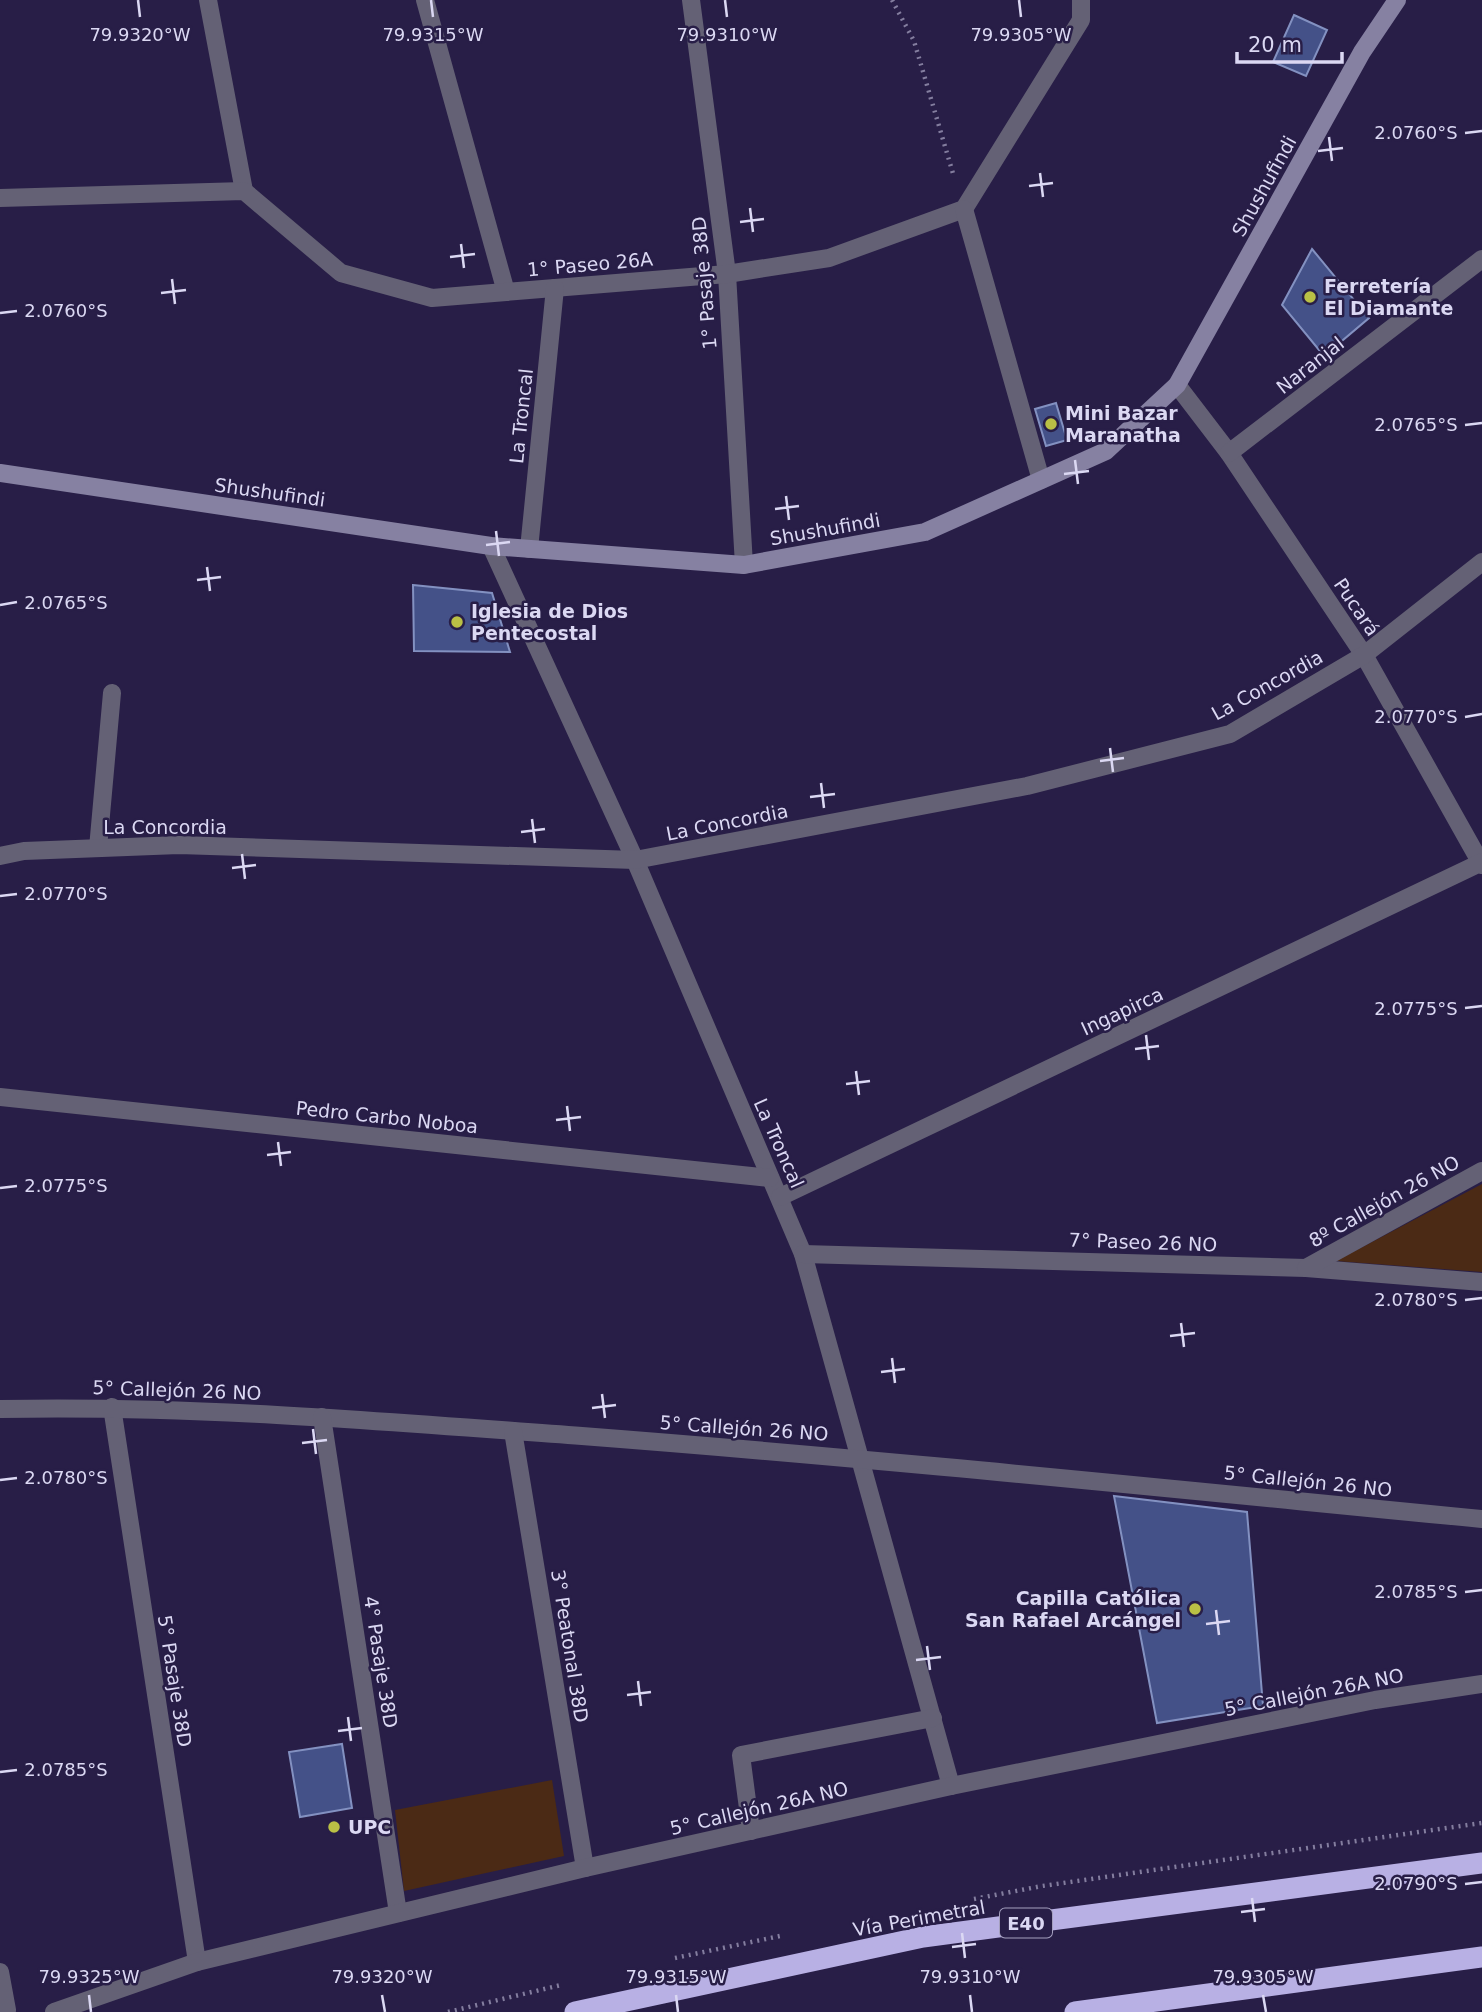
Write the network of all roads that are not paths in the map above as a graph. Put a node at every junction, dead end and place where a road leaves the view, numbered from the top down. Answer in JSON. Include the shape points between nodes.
{"nodes":[{"id":1,"x":208,"y":0,"type":"edge"},
{"id":2,"x":425,"y":0,"type":"edge"},
{"id":3,"x":691,"y":0,"type":"edge"},
{"id":4,"x":1081,"y":0,"type":"edge"},
{"id":5,"x":1397,"y":0,"type":"edge"},
{"id":6,"x":244,"y":191,"type":"junction"},
{"id":7,"x":0,"y":198,"type":"edge"},
{"id":8,"x":964,"y":209,"type":"junction"},
{"id":9,"x":1482,"y":259,"type":"edge"},
{"id":10,"x":727,"y":274,"type":"junction"},
{"id":11,"x":555,"y":288,"type":"junction"},
{"id":12,"x":506,"y":292,"type":"junction"},
{"id":13,"x":1177,"y":385,"type":"junction"},
{"id":14,"x":1229,"y":453,"type":"junction"},
{"id":15,"x":0,"y":473,"type":"edge"},
{"id":16,"x":1041,"y":480,"type":"junction"},
{"id":17,"x":491,"y":546,"type":"junction"},
{"id":18,"x":529,"y":549,"type":"junction"},
{"id":19,"x":1482,"y":562,"type":"edge"},
{"id":20,"x":744,"y":565,"type":"junction"},
{"id":21,"x":1364,"y":655,"type":"junction"},
{"id":22,"x":112,"y":693,"type":"dead end"},
{"id":23,"x":98,"y":848,"type":"junction"},
{"id":24,"x":0,"y":856,"type":"edge"},
{"id":25,"x":635,"y":860,"type":"junction"},
{"id":26,"x":1482,"y":863,"type":"edge"},
{"id":27,"x":0,"y":1097,"type":"edge"},
{"id":28,"x":1482,"y":1171,"type":"edge"},
{"id":29,"x":770,"y":1178,"type":"junction"},
{"id":30,"x":780,"y":1197,"type":"junction"},
{"id":31,"x":803,"y":1254,"type":"junction"},
{"id":32,"x":1306,"y":1268,"type":"junction"},
{"id":33,"x":1482,"y":1282,"type":"edge"},
{"id":34,"x":112,"y":1407,"type":"junction"},
{"id":35,"x":0,"y":1409,"type":"edge"},
{"id":36,"x":322,"y":1417,"type":"junction"},
{"id":37,"x":513,"y":1431,"type":"junction"},
{"id":38,"x":862,"y":1458,"type":"junction"},
{"id":39,"x":1482,"y":1519,"type":"edge"},
{"id":40,"x":1482,"y":1684,"type":"edge"},
{"id":41,"x":933,"y":1718,"type":"junction"},
{"id":42,"x":951,"y":1786,"type":"junction"},
{"id":43,"x":751,"y":1831,"type":"junction"},
{"id":44,"x":1482,"y":1863,"type":"edge"},
{"id":45,"x":585,"y":1868,"type":"junction"},
{"id":46,"x":398,"y":1913,"type":"junction"},
{"id":47,"x":1482,"y":1957,"type":"edge"},
{"id":48,"x":197,"y":1962,"type":"junction"},
{"id":49,"x":0,"y":1972,"type":"edge"},
{"id":50,"x":10,"y":2010,"type":"edge"},
{"id":51,"x":54,"y":2012,"type":"edge"},
{"id":52,"x":575,"y":2012,"type":"edge"},
{"id":53,"x":1075,"y":2012,"type":"edge"}],
"edges":[{"from":1,"to":6,"type":"street"},
{"from":2,"to":12,"type":"street"},
{"from":3,"to":10,"type":"street","name":"1° Pasaje 38D"},
{"from":4,"to":8,"type":"street","via":[[1081,20]]},
{"from":5,"to":13,"type":"street","name":"Shushufindi","via":[[1362,52]]},
{"from":6,"to":7,"type":"street"},
{"from":6,"to":12,"type":"street","name":"1° Paseo 26A","via":[[341,273],[432,298]]},
{"from":8,"to":10,"type":"street","name":"1° Paseo 26A","via":[[829,258]]},
{"from":8,"to":16,"type":"street"},
{"from":9,"to":14,"type":"street","name":"Naranjal"},
{"from":10,"to":11,"type":"street","name":"1° Paseo 26A"},
{"from":10,"to":20,"type":"street","name":"1° Pasaje 38D"},
{"from":11,"to":12,"type":"street","name":"1° Paseo 26A"},
{"from":11,"to":18,"type":"street","name":"La Troncal"},
{"from":13,"to":14,"type":"street","name":"Pucará"},
{"from":13,"to":16,"type":"street","name":"Shushufindi","via":[[1106,451]]},
{"from":14,"to":21,"type":"street","name":"Pucará"},
{"from":15,"to":17,"type":"street","name":"Shushufindi"},
{"from":16,"to":20,"type":"street","name":"Shushufindi","via":[[925,532]]},
{"from":17,"to":18,"type":"street","name":"Shushufindi"},
{"from":17,"to":25,"type":"street","name":"La Troncal"},
{"from":18,"to":20,"type":"street","name":"Shushufindi"},
{"from":19,"to":21,"type":"street","name":"La Concordia"},
{"from":21,"to":25,"type":"street","name":"La Concordia","via":[[1230,734],[1027,786]]},
{"from":21,"to":26,"type":"street","name":"Pucará"},
{"from":22,"to":23,"type":"street"},
{"from":23,"to":24,"type":"street","name":"La Concordia"},
{"from":23,"to":25,"type":"street","name":"La Concordia","via":[[179,845]]},
{"from":25,"to":29,"type":"street","name":"La Troncal"},
{"from":26,"to":30,"type":"street","name":"Ingapirca"},
{"from":27,"to":29,"type":"street","name":"Pedro Carbo Noboa"},
{"from":28,"to":32,"type":"street","name":"8º Callejón 26 NO"},
{"from":29,"to":30,"type":"street","name":"La Troncal"},
{"from":30,"to":31,"type":"street","name":"La Troncal"},
{"from":31,"to":32,"type":"street","name":"7° Paseo 26 NO"},
{"from":31,"to":38,"type":"street","name":"La Troncal"},
{"from":32,"to":33,"type":"street","name":"7° Paseo 26 NO"},
{"from":34,"to":35,"type":"street","name":"5° Callejón 26 NO"},
{"from":34,"to":36,"type":"street","name":"5° Callejón 26 NO"},
{"from":34,"to":48,"type":"street","name":"5° Pasaje 38D"},
{"from":36,"to":37,"type":"street","name":"5° Callejón 26 NO"},
{"from":36,"to":46,"type":"street","name":"4° Pasaje 38D"},
{"from":37,"to":38,"type":"street","name":"5° Callejón 26 NO"},
{"from":37,"to":45,"type":"street","name":"3° Peatonal 38D"},
{"from":38,"to":39,"type":"street","name":"5° Callejón 26 NO"},
{"from":38,"to":41,"type":"street","name":"La Troncal"},
{"from":40,"to":42,"type":"street","name":"5° Callejón 26A NO","via":[[1375,1699]]},
{"from":41,"to":42,"type":"street","name":"La Troncal"},
{"from":41,"to":43,"type":"street","via":[[741,1755]]},
{"from":42,"to":43,"type":"street","name":"5° Callejón 26A NO"},
{"from":43,"to":45,"type":"street","name":"5° Callejón 26A NO"},
{"from":44,"to":52,"type":"highway","name":"Vía Perimetral","number":"E40","via":[[923,1937]]},
{"from":45,"to":46,"type":"street","name":"5° Callejón 26A NO"},
{"from":46,"to":48,"type":"street","name":"5° Callejón 26A NO"},
{"from":47,"to":53,"type":"highway"},
{"from":48,"to":51,"type":"street","name":"5° Callejón 26A NO"},
{"from":49,"to":50,"type":"street"}]}
